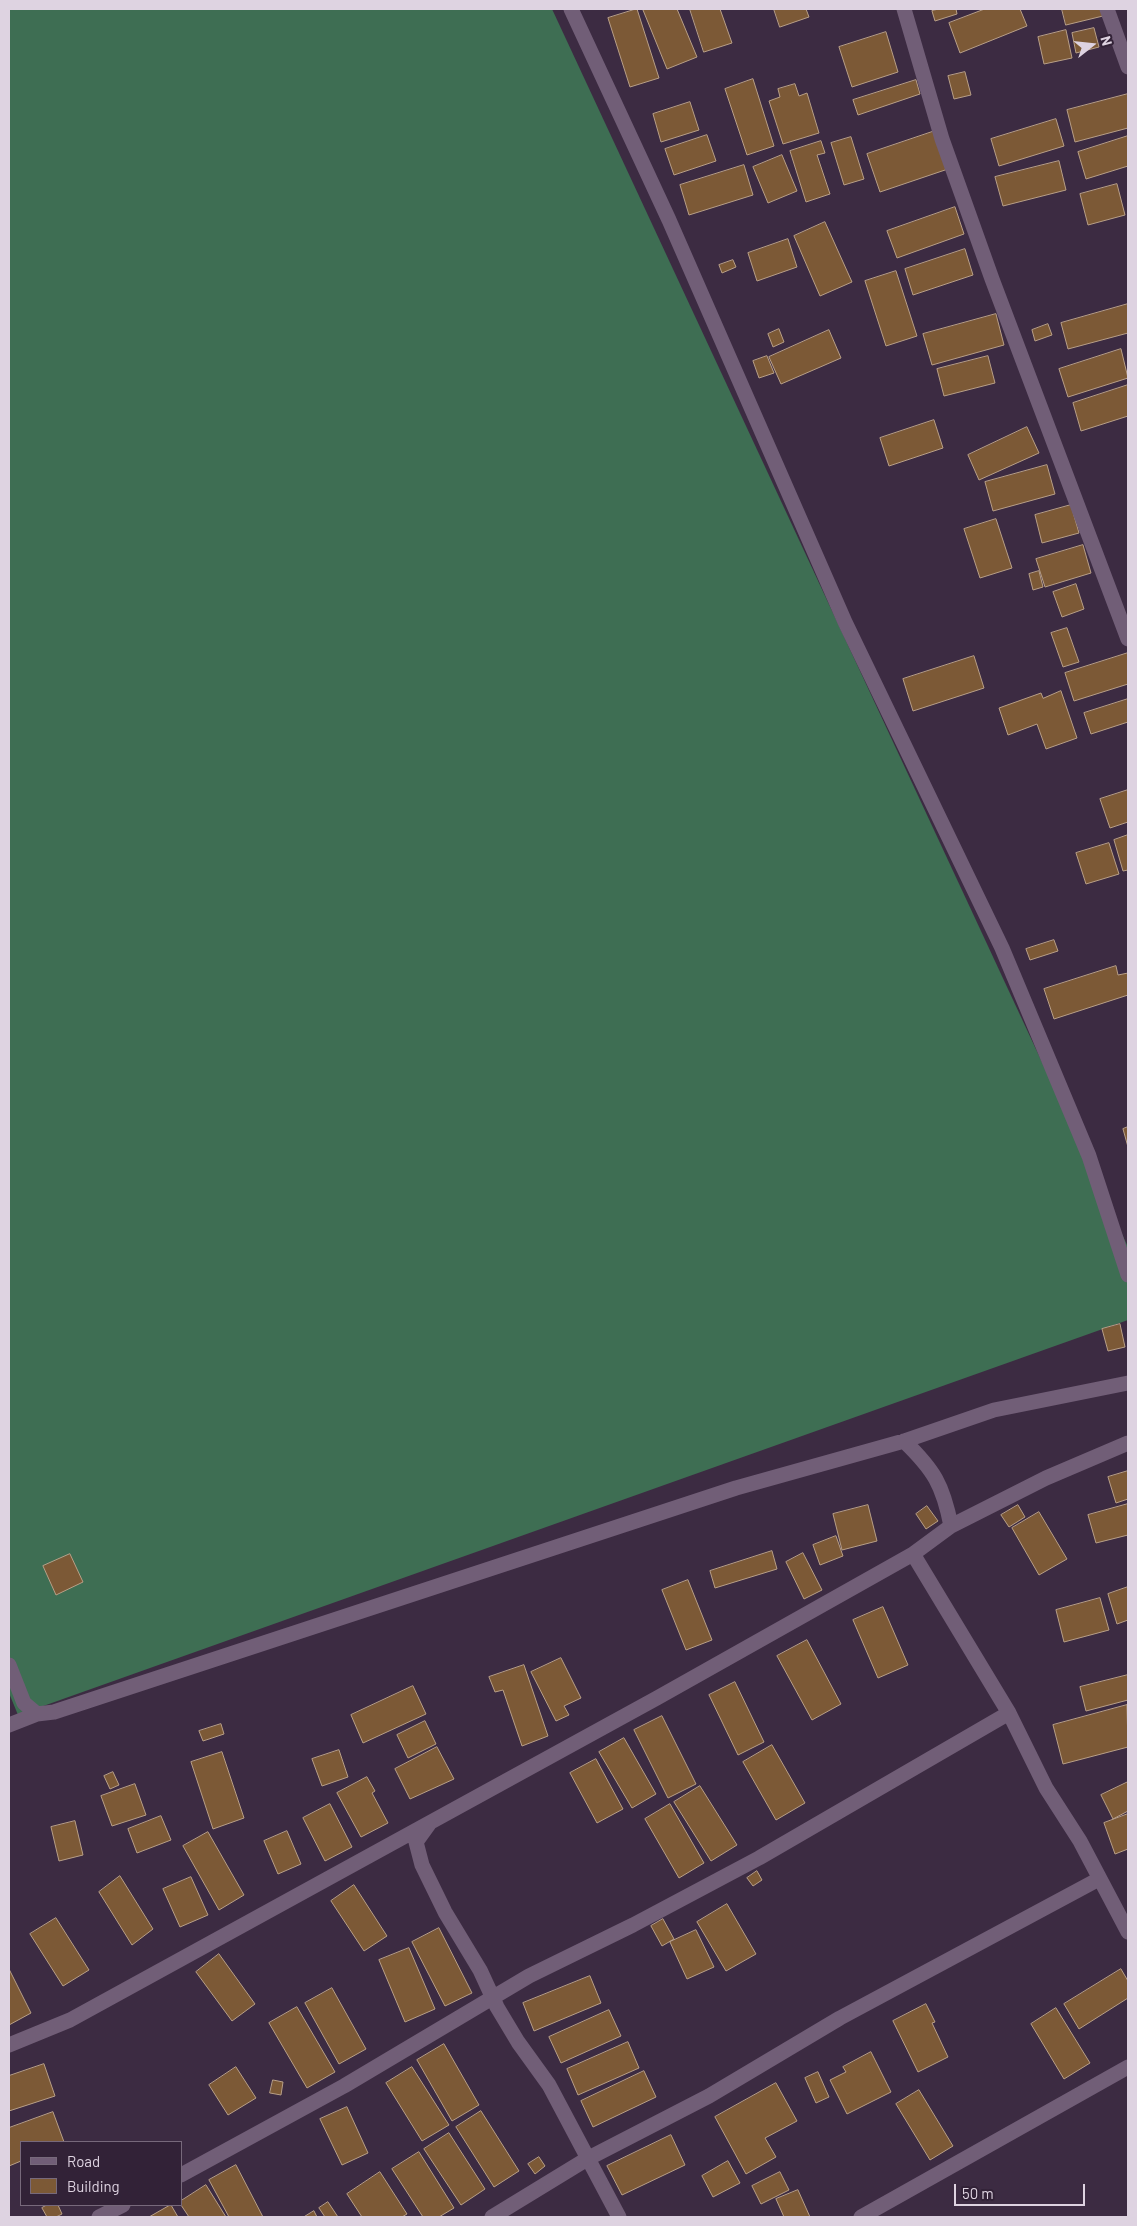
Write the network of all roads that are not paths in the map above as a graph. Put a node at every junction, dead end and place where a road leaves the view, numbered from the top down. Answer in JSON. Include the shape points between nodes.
{"nodes":[{"id":1,"x":571,"y":9,"type":"edge"},
{"id":2,"x":904,"y":9,"type":"edge"},
{"id":3,"x":1107,"y":9,"type":"edge"},
{"id":4,"x":1128,"y":67,"type":"edge"},
{"id":5,"x":1128,"y":639,"type":"edge"},
{"id":6,"x":1128,"y":1275,"type":"edge"},
{"id":7,"x":1128,"y":1383,"type":"edge"},
{"id":8,"x":904,"y":1441,"type":"junction"},
{"id":9,"x":1128,"y":1443,"type":"edge"},
{"id":10,"x":951,"y":1526,"type":"junction"},
{"id":11,"x":912,"y":1554,"type":"junction"},
{"id":12,"x":9,"y":1665,"type":"edge"},
{"id":13,"x":1010,"y":1713,"type":"junction"},
{"id":14,"x":37,"y":1714,"type":"junction"},
{"id":15,"x":9,"y":1724,"type":"edge"},
{"id":16,"x":431,"y":1821,"type":"junction"},
{"id":17,"x":1099,"y":1879,"type":"junction"},
{"id":18,"x":1128,"y":1932,"type":"edge"},
{"id":19,"x":493,"y":1998,"type":"junction"},
{"id":20,"x":9,"y":2045,"type":"edge"},
{"id":21,"x":1128,"y":2067,"type":"edge"},
{"id":22,"x":587,"y":2159,"type":"junction"},
{"id":23,"x":182,"y":2173,"type":"edge"},
{"id":24,"x":121,"y":2206,"type":"edge"},
{"id":25,"x":98,"y":2217,"type":"edge"},
{"id":26,"x":492,"y":2217,"type":"edge"},
{"id":27,"x":620,"y":2217,"type":"edge"},
{"id":28,"x":861,"y":2217,"type":"edge"}],
"edges":[{"from":1,"to":6,"type":"street","via":[[669,220],[845,622],[1002,948],[1090,1156]]},
{"from":2,"to":5,"type":"street","via":[[945,148]]},
{"from":3,"to":4,"type":"street"},
{"from":7,"to":8,"type":"street","via":[[994,1410]]},
{"from":8,"to":10,"type":"street","via":[[928,1464],[946,1500]]},
{"from":8,"to":14,"type":"street","via":[[736,1488],[54,1712]]},
{"from":9,"to":10,"type":"street","via":[[1046,1478]]},
{"from":10,"to":11,"type":"street"},
{"from":11,"to":13,"type":"street"},
{"from":11,"to":16,"type":"street"},
{"from":12,"to":14,"type":"street","via":[[24,1703]]},
{"from":13,"to":17,"type":"street","via":[[1046,1788],[1080,1841]]},
{"from":13,"to":19,"type":"street","via":[[759,1858],[529,1976]]},
{"from":14,"to":15,"type":"street"},
{"from":16,"to":19,"type":"street","via":[[416,1842],[422,1865]]},
{"from":16,"to":20,"type":"street","via":[[70,2020]]},
{"from":17,"to":18,"type":"street"},
{"from":17,"to":22,"type":"street","via":[[840,2018],[709,2096]]},
{"from":19,"to":22,"type":"street","via":[[518,2042],[549,2085],[585,2148]]},
{"from":19,"to":23,"type":"street"},
{"from":21,"to":28,"type":"street"},
{"from":22,"to":26,"type":"street"},
{"from":22,"to":27,"type":"street"},
{"from":24,"to":25,"type":"street"}]}
